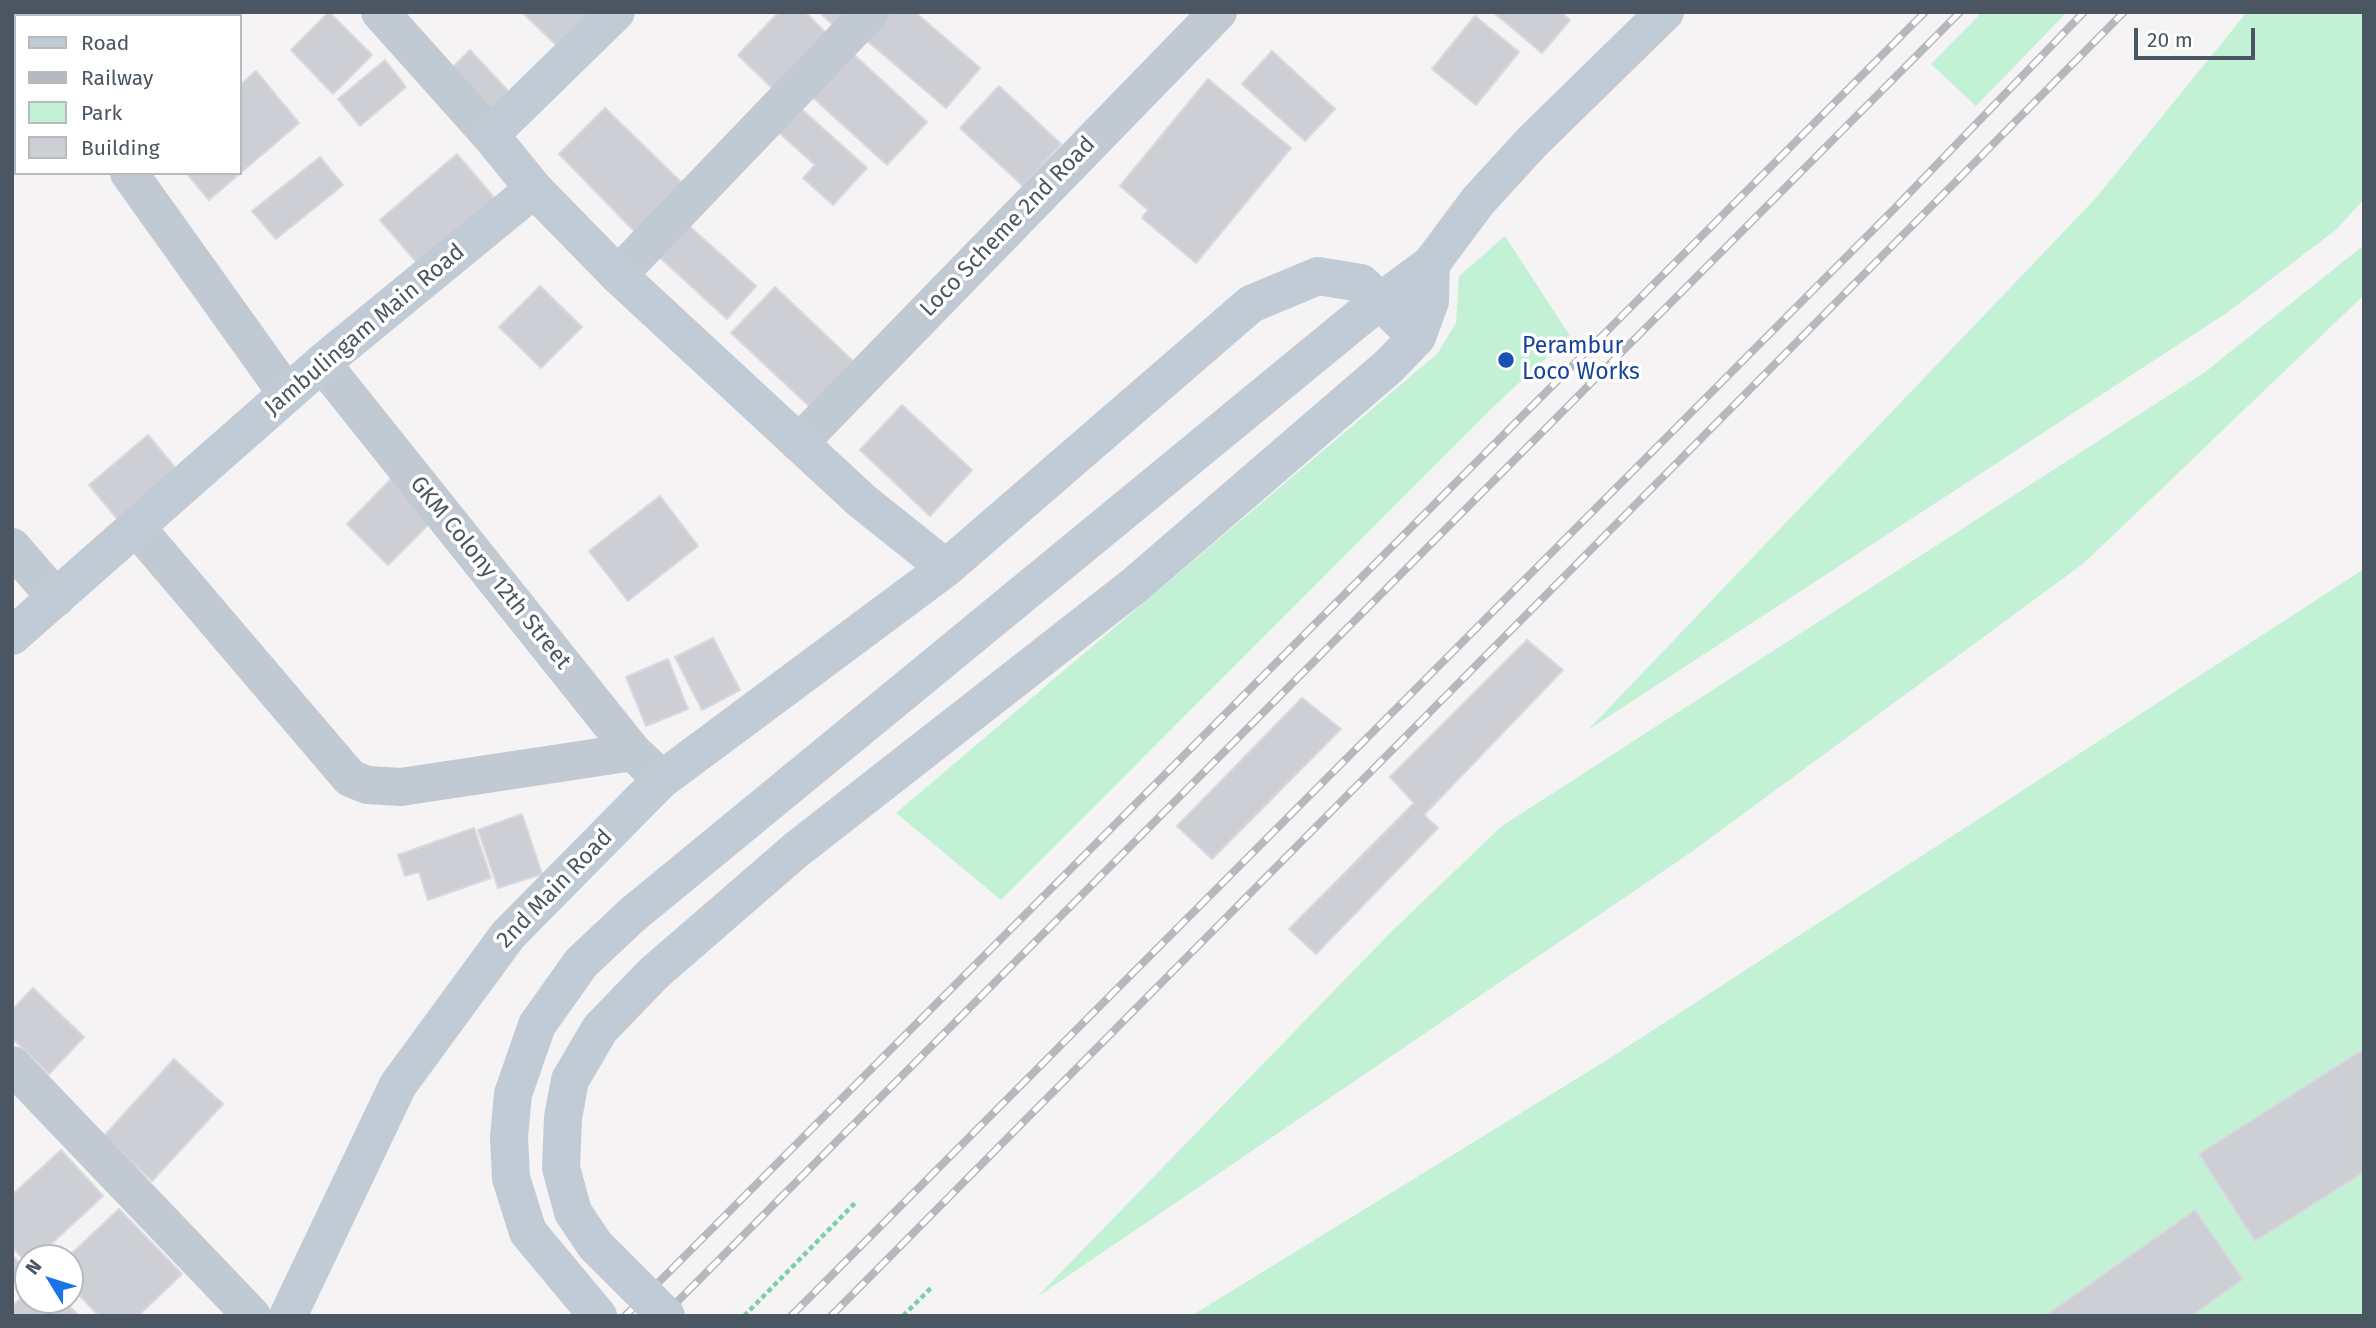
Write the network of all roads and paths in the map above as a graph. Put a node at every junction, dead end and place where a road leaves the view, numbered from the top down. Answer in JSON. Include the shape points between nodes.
{"nodes":[{"id":1,"x":380,"y":12,"type":"edge"},
{"id":2,"x":616,"y":12,"type":"edge"},
{"id":3,"x":870,"y":12,"type":"edge"},
{"id":4,"x":1665,"y":12,"type":"edge"},
{"id":5,"x":1199,"y":18,"type":"edge"},
{"id":6,"x":489,"y":135,"type":"junction"},
{"id":7,"x":130,"y":175,"type":"edge"},
{"id":8,"x":534,"y":190,"type":"junction"},
{"id":9,"x":1431,"y":264,"type":"junction"},
{"id":10,"x":618,"y":275,"type":"junction"},
{"id":11,"x":1380,"y":301,"type":"junction"},
{"id":12,"x":1417,"y":337,"type":"junction"},
{"id":13,"x":322,"y":363,"type":"junction"},
{"id":14,"x":287,"y":394,"type":"junction"},
{"id":15,"x":799,"y":443,"type":"junction"},
{"id":16,"x":136,"y":527,"type":"junction"},
{"id":17,"x":12,"y":547,"type":"edge"},
{"id":18,"x":946,"y":568,"type":"junction"},
{"id":19,"x":56,"y":598,"type":"junction"},
{"id":20,"x":12,"y":636,"type":"edge"},
{"id":21,"x":633,"y":752,"type":"junction"},
{"id":22,"x":661,"y":780,"type":"junction"},
{"id":23,"x":12,"y":1065,"type":"edge"},
{"id":24,"x":856,"y":1202,"type":"dead end"},
{"id":25,"x":931,"y":1288,"type":"dead end"},
{"id":26,"x":252,"y":1316,"type":"edge"},
{"id":27,"x":288,"y":1316,"type":"edge"},
{"id":28,"x":598,"y":1316,"type":"edge"},
{"id":29,"x":666,"y":1316,"type":"edge"},
{"id":30,"x":744,"y":1316,"type":"edge"},
{"id":31,"x":903,"y":1316,"type":"edge"}],
"edges":[{"from":1,"to":6,"type":"street"},
{"from":2,"to":6,"type":"main road"},
{"from":3,"to":10,"type":"street"},
{"from":4,"to":9,"type":"main road","via":[[1532,142],[1478,201]]},
{"from":5,"to":15,"type":"street","name":"Loco Scheme 2nd Road"},
{"from":6,"to":8,"type":"main road"},
{"from":7,"to":14,"type":"street"},
{"from":8,"to":10,"type":"main road"},
{"from":8,"to":13,"type":"main road","name":"Jambulingam Main Road"},
{"from":9,"to":11,"type":"main road"},
{"from":9,"to":12,"type":"main road","via":[[1430,301]]},
{"from":10,"to":15,"type":"main road"},
{"from":11,"to":12,"type":"main road","name":"2nd Main Road"},
{"from":11,"to":18,"type":"main road","name":"2nd Main Road","via":[[1361,283],[1318,276],[1251,304]]},
{"from":11,"to":28,"type":"main road","via":[[632,915],[581,962],[537,1025],[513,1094],[509,1137],[511,1178],[528,1232]]},
{"from":12,"to":29,"type":"main road","bridge":true,"via":[[1135,585],[796,850],[654,973],[600,1029],[570,1080],[561,1168],[572,1212],[595,1245]]},
{"from":13,"to":14,"type":"main road","name":"Jambulingam Main Road"},
{"from":13,"to":21,"type":"street","name":"GKM Colony 12th Street"},
{"from":14,"to":16,"type":"main road","name":"Jambulingam Main Road"},
{"from":15,"to":18,"type":"main road"},
{"from":16,"to":19,"type":"main road","name":"Jambulingam Main Road"},
{"from":16,"to":21,"type":"street","via":[[350,778],[367,785],[401,787]]},
{"from":17,"to":19,"type":"street"},
{"from":18,"to":22,"type":"main road","name":"2nd Main Road"},
{"from":19,"to":20,"type":"main road","name":"Jambulingam Main Road"},
{"from":21,"to":22,"type":"street","name":"GKM Colony 12th Street"},
{"from":22,"to":27,"type":"main road","name":"2nd Main Road","via":[[508,935],[398,1085]]},
{"from":23,"to":26,"type":"street"},
{"from":24,"to":30,"type":"path"},
{"from":25,"to":31,"type":"path"}]}
